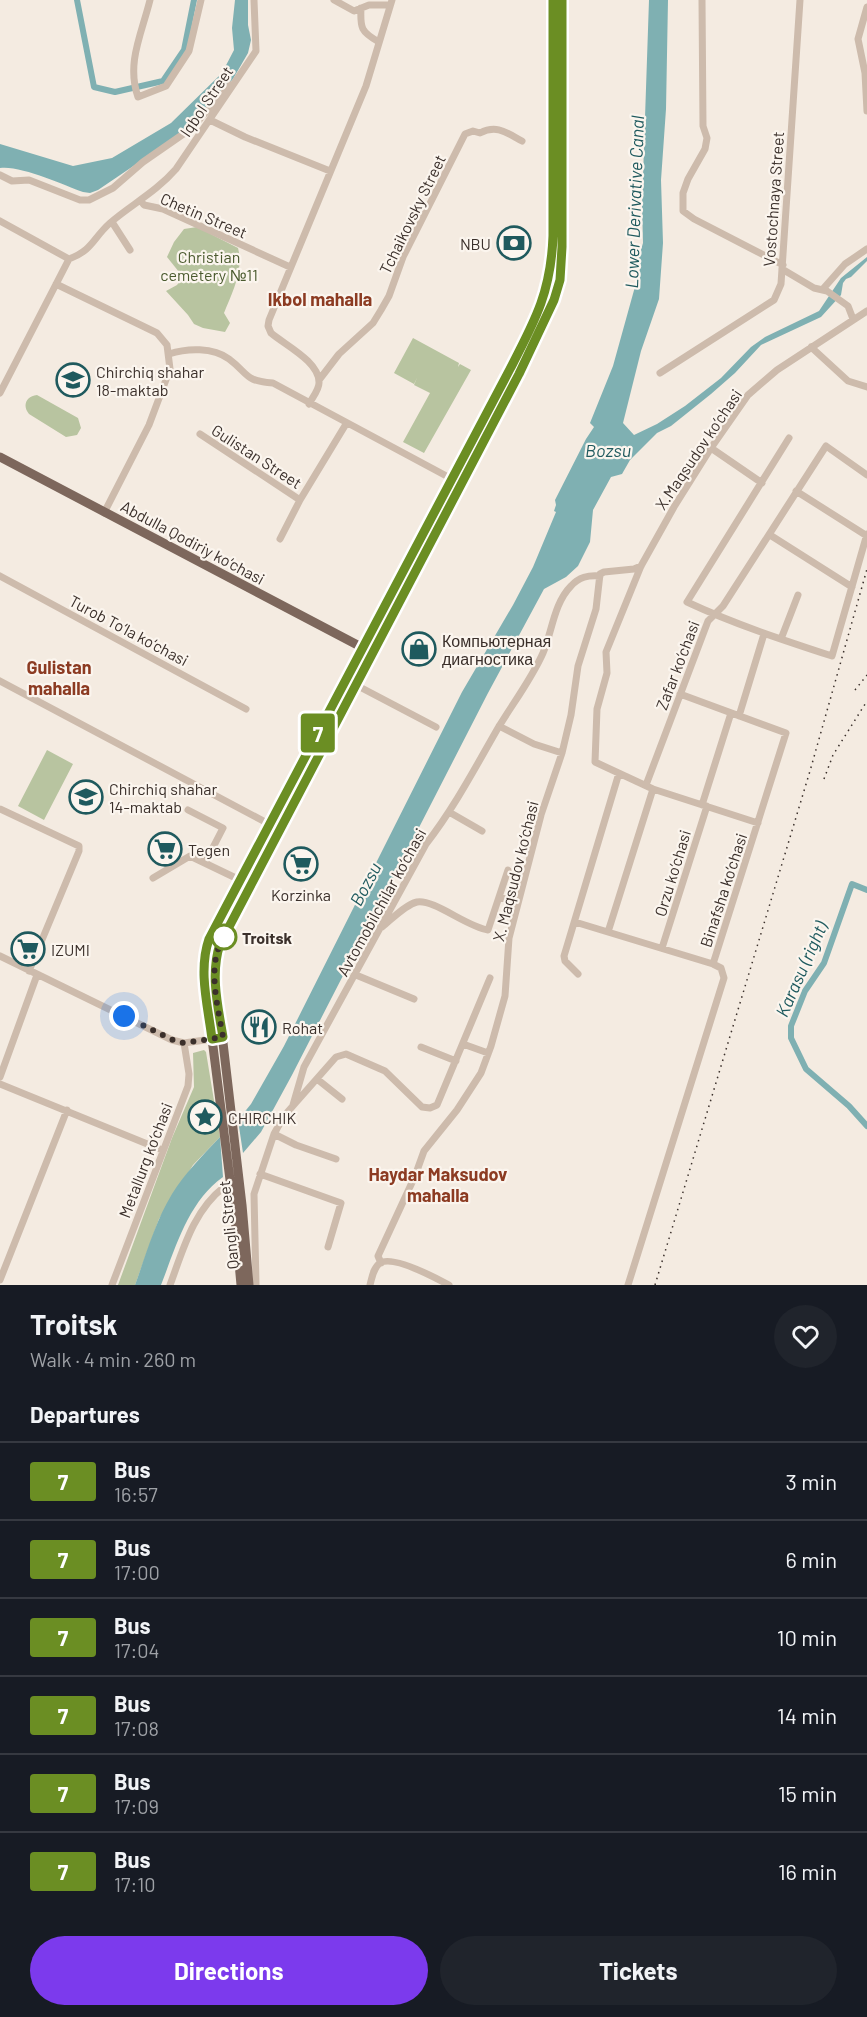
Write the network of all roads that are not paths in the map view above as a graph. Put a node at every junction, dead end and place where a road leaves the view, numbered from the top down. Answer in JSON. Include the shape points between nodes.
{"nodes":[{"id":1,"x":150,"y":0,"type":"edge"},
{"id":2,"x":201,"y":0,"type":"edge"},
{"id":3,"x":254,"y":0,"type":"edge"},
{"id":4,"x":333,"y":0,"type":"edge"},
{"id":5,"x":553,"y":0,"type":"edge"},
{"id":6,"x":562,"y":0,"type":"edge"},
{"id":7,"x":702,"y":0,"type":"edge"},
{"id":8,"x":800,"y":0,"type":"edge"},
{"id":9,"x":391,"y":2,"type":"edge"},
{"id":10,"x":867,"y":7,"type":"edge"},
{"id":11,"x":361,"y":8,"type":"junction"},
{"id":12,"x":379,"y":42,"type":"junction"},
{"id":13,"x":233,"y":87,"type":"junction"},
{"id":14,"x":867,"y":111,"type":"edge"},
{"id":15,"x":210,"y":120,"type":"junction"},
{"id":16,"x":522,"y":141,"type":"dead end"},
{"id":17,"x":330,"y":171,"type":"junction"},
{"id":18,"x":0,"y":176,"type":"edge"},
{"id":19,"x":141,"y":201,"type":"junction"},
{"id":20,"x":0,"y":221,"type":"edge"},
{"id":21,"x":112,"y":222,"type":"junction"},
{"id":22,"x":867,"y":249,"type":"edge"},
{"id":23,"x":130,"y":250,"type":"dead end"},
{"id":24,"x":69,"y":259,"type":"junction"},
{"id":25,"x":290,"y":267,"type":"junction"},
{"id":26,"x":783,"y":267,"type":"junction"},
{"id":27,"x":56,"y":284,"type":"junction"},
{"id":28,"x":824,"y":291,"type":"junction"},
{"id":29,"x":867,"y":311,"type":"edge"},
{"id":30,"x":853,"y":320,"type":"junction"},
{"id":31,"x":812,"y":347,"type":"junction"},
{"id":32,"x":169,"y":354,"type":"junction"},
{"id":33,"x":660,"y":373,"type":"dead end"},
{"id":34,"x":319,"y":380,"type":"junction"},
{"id":35,"x":867,"y":387,"type":"edge"},
{"id":36,"x":0,"y":393,"type":"edge"},
{"id":37,"x":309,"y":404,"type":"junction"},
{"id":38,"x":346,"y":424,"type":"junction"},
{"id":39,"x":200,"y":434,"type":"dead end"},
{"id":40,"x":789,"y":438,"type":"dead end"},
{"id":41,"x":711,"y":448,"type":"junction"},
{"id":42,"x":0,"y":457,"type":"edge"},
{"id":43,"x":867,"y":475,"type":"edge"},
{"id":44,"x":452,"y":479,"type":"junction"},
{"id":45,"x":762,"y":483,"type":"junction"},
{"id":46,"x":796,"y":491,"type":"junction"},
{"id":47,"x":300,"y":500,"type":"junction"},
{"id":48,"x":104,"y":513,"type":"junction"},
{"id":49,"x":770,"y":535,"type":"junction"},
{"id":50,"x":867,"y":535,"type":"edge"},
{"id":51,"x":280,"y":538,"type":"dead end"},
{"id":52,"x":641,"y":566,"type":"junction"},
{"id":53,"x":0,"y":576,"type":"edge"},
{"id":54,"x":600,"y":576,"type":"junction"},
{"id":55,"x":852,"y":587,"type":"junction"},
{"id":56,"x":798,"y":595,"type":"dead end"},
{"id":57,"x":714,"y":615,"type":"junction"},
{"id":58,"x":764,"y":634,"type":"junction"},
{"id":59,"x":781,"y":639,"type":"junction"},
{"id":60,"x":363,"y":648,"type":"junction"},
{"id":61,"x":372,"y":653,"type":"junction"},
{"id":62,"x":0,"y":681,"type":"edge"},
{"id":63,"x":356,"y":685,"type":"junction"},
{"id":64,"x":680,"y":694,"type":"junction"},
{"id":65,"x":246,"y":709,"type":"dead end"},
{"id":66,"x":735,"y":714,"type":"junction"},
{"id":67,"x":499,"y":726,"type":"junction"},
{"id":68,"x":436,"y":727,"type":"dead end"},
{"id":69,"x":562,"y":753,"type":"junction"},
{"id":70,"x":619,"y":773,"type":"junction"},
{"id":71,"x":646,"y":785,"type":"junction"},
{"id":72,"x":653,"y":789,"type":"junction"},
{"id":73,"x":705,"y":806,"type":"junction"},
{"id":74,"x":0,"y":809,"type":"edge"},
{"id":75,"x":188,"y":810,"type":"dead end"},
{"id":76,"x":449,"y":812,"type":"junction"},
{"id":77,"x":758,"y":823,"type":"junction"},
{"id":78,"x":269,"y":824,"type":"junction"},
{"id":79,"x":482,"y":831,"type":"dead end"},
{"id":80,"x":205,"y":863,"type":"junction"},
{"id":81,"x":508,"y":870,"type":"dead end"},
{"id":82,"x":153,"y":878,"type":"dead end"},
{"id":83,"x":240,"y":880,"type":"junction"},
{"id":84,"x":499,"y":898,"type":"junction"},
{"id":85,"x":518,"y":900,"type":"junction"},
{"id":86,"x":575,"y":922,"type":"junction"},
{"id":87,"x":378,"y":930,"type":"junction"},
{"id":88,"x":608,"y":932,"type":"junction"},
{"id":89,"x":662,"y":948,"type":"junction"},
{"id":90,"x":0,"y":956,"type":"edge"},
{"id":91,"x":713,"y":964,"type":"junction"},
{"id":92,"x":29,"y":971,"type":"junction"},
{"id":93,"x":578,"y":974,"type":"dead end"},
{"id":94,"x":37,"y":975,"type":"junction"},
{"id":95,"x":356,"y":975,"type":"junction"},
{"id":96,"x":490,"y":978,"type":"dead end"},
{"id":97,"x":414,"y":999,"type":"dead end"},
{"id":98,"x":223,"y":1037,"type":"junction"},
{"id":99,"x":212,"y":1039,"type":"junction"},
{"id":100,"x":184,"y":1043,"type":"junction"},
{"id":101,"x":463,"y":1044,"type":"junction"},
{"id":102,"x":421,"y":1047,"type":"dead end"},
{"id":103,"x":488,"y":1053,"type":"junction"},
{"id":104,"x":456,"y":1061,"type":"junction"},
{"id":105,"x":0,"y":1077,"type":"edge"},
{"id":106,"x":317,"y":1079,"type":"junction"},
{"id":107,"x":0,"y":1084,"type":"edge"},
{"id":108,"x":342,"y":1099,"type":"dead end"},
{"id":109,"x":293,"y":1105,"type":"junction"},
{"id":110,"x":67,"y":1110,"type":"junction"},
{"id":111,"x":274,"y":1134,"type":"junction"},
{"id":112,"x":162,"y":1150,"type":"junction"},
{"id":113,"x":336,"y":1159,"type":"dead end"},
{"id":114,"x":260,"y":1174,"type":"junction"},
{"id":115,"x":224,"y":1187,"type":"dead end"},
{"id":116,"x":328,"y":1246,"type":"dead end"},
{"id":117,"x":381,"y":1263,"type":"junction"},
{"id":118,"x":0,"y":1280,"type":"edge"},
{"id":119,"x":112,"y":1285,"type":"edge"},
{"id":120,"x":170,"y":1285,"type":"edge"},
{"id":121,"x":241,"y":1285,"type":"edge"},
{"id":122,"x":249,"y":1285,"type":"edge"},
{"id":123,"x":256,"y":1285,"type":"edge"},
{"id":124,"x":370,"y":1285,"type":"edge"},
{"id":125,"x":449,"y":1285,"type":"edge"},
{"id":126,"x":628,"y":1285,"type":"edge"}],
"edges":[{"from":1,"to":2,"type":"street","via":[[136,50],[133,82],[138,97],[166,86],[189,51]]},
{"from":3,"to":13,"type":"street","name":"Iqbol Street","via":[[256,51]]},
{"from":4,"to":11,"type":"street","via":[[354,11]]},
{"from":5,"to":44,"type":"main road","name":"Qangli Street","via":[[554,204],[550,278],[533,325]]},
{"from":6,"to":61,"type":"main road","name":"Qangli Street","via":[[562,247],[557,291],[519,374]]},
{"from":7,"to":26,"type":"street","via":[[703,126],[707,140],[683,191],[684,211]]},
{"from":8,"to":26,"type":"street","name":"Vostochnaya Street"},
{"from":9,"to":11,"type":"street"},
{"from":9,"to":12,"type":"street"},
{"from":10,"to":14,"type":"street","via":[[858,39]]},
{"from":11,"to":12,"type":"street","via":[[364,32]]},
{"from":12,"to":17,"type":"street","via":[[366,86]]},
{"from":13,"to":15,"type":"street","name":"Iqbol Street"},
{"from":13,"to":18,"type":"street","via":[[230,85],[192,128],[113,188],[89,200],[29,180],[12,181]]},
{"from":15,"to":17,"type":"street"},
{"from":15,"to":19,"type":"street","name":"Iqbol Street","via":[[176,170]]},
{"from":16,"to":34,"type":"street","name":"Tchaikovsky Street","via":[[495,128],[465,134],[381,310]]},
{"from":17,"to":25,"type":"street"},
{"from":19,"to":21,"type":"street","name":"Iqbol Street"},
{"from":19,"to":25,"type":"street","name":"Chetin Street"},
{"from":20,"to":24,"type":"street"},
{"from":21,"to":23,"type":"street"},
{"from":21,"to":24,"type":"street","name":"Iqbol Street","via":[[88,249]]},
{"from":22,"to":28,"type":"street","via":[[845,264]]},
{"from":24,"to":27,"type":"street"},
{"from":25,"to":34,"type":"street","via":[[268,326],[273,335],[310,363]]},
{"from":26,"to":28,"type":"street"},
{"from":26,"to":33,"type":"street","name":"Vostochnaya Street","via":[[774,300]]},
{"from":27,"to":32,"type":"street","via":[[158,333]]},
{"from":27,"to":36,"type":"street"},
{"from":28,"to":30,"type":"street","via":[[848,306]]},
{"from":29,"to":30,"type":"street"},
{"from":30,"to":31,"type":"street","name":"X.Maqsudov ko‘chasi"},
{"from":31,"to":35,"type":"street","via":[[848,381]]},
{"from":31,"to":41,"type":"street","name":"X.Maqsudov ko‘chasi","via":[[748,395]]},
{"from":32,"to":37,"type":"street","via":[[194,348],[220,355],[249,379],[273,383]]},
{"from":32,"to":48,"type":"street","via":[[170,369],[149,425]]},
{"from":34,"to":37,"type":"street"},
{"from":37,"to":38,"type":"street"},
{"from":38,"to":44,"type":"street"},
{"from":38,"to":47,"type":"street","name":"Gulistan Street"},
{"from":39,"to":47,"type":"street","name":"Gulistan Street"},
{"from":40,"to":45,"type":"street","name":"Zafar ko‘chasi"},
{"from":41,"to":45,"type":"street"},
{"from":41,"to":52,"type":"street","name":"X.Maqsudov ko‘chasi"},
{"from":42,"to":48,"type":"main road","name":"Abdulla Qodiriy ko‘chasi"},
{"from":43,"to":46,"type":"street","via":[[826,446]]},
{"from":44,"to":60,"type":"main road","name":"Qangli Street"},
{"from":45,"to":57,"type":"street","name":"Zafar ko‘chasi","via":[[687,602]]},
{"from":46,"to":49,"type":"street"},
{"from":46,"to":50,"type":"street"},
{"from":47,"to":51,"type":"street","name":"Gulistan Street"},
{"from":48,"to":60,"type":"main road","name":"Abdulla Qodiriy ko‘chasi"},
{"from":49,"to":55,"type":"street"},
{"from":49,"to":57,"type":"street"},
{"from":50,"to":55,"type":"street"},
{"from":52,"to":54,"type":"street"},
{"from":52,"to":70,"type":"street","name":"X.Maqsudov ko‘chasi","via":[[606,652],[607,673],[597,709],[596,762]]},
{"from":53,"to":65,"type":"street","name":"Turob To‘la ko‘chasi"},
{"from":54,"to":67,"type":"street","name":"Avtomobilchilar ko‘chasi","via":[[586,575],[571,585],[557,610],[543,653]]},
{"from":54,"to":69,"type":"street","name":"X. Maqsudov ko‘chasi","via":[[596,609],[578,666]]},
{"from":55,"to":59,"type":"street","via":[[832,656]]},
{"from":56,"to":59,"type":"street"},
{"from":57,"to":58,"type":"street"},
{"from":57,"to":64,"type":"street","name":"Zafar ko‘chasi","via":[[708,621]]},
{"from":58,"to":59,"type":"street"},
{"from":58,"to":66,"type":"street","name":"Orzu ko‘chasi"},
{"from":60,"to":61,"type":"main road","name":"Abdulla Qodiriy ko‘chasi"},
{"from":60,"to":78,"type":"main road","name":"Qangli Street"},
{"from":61,"to":63,"type":"main road","name":"Qangli Street"},
{"from":62,"to":78,"type":"street"},
{"from":63,"to":68,"type":"street"},
{"from":63,"to":98,"type":"main road","name":"Qangli Street","via":[[220,944],[215,974]]},
{"from":64,"to":66,"type":"street"},
{"from":64,"to":71,"type":"street","name":"Zafar ko‘chasi"},
{"from":66,"to":73,"type":"street","name":"Orzu ko‘chasi"},
{"from":66,"to":77,"type":"street","via":[[786,733]]},
{"from":67,"to":69,"type":"street"},
{"from":67,"to":76,"type":"street","name":"Avtomobilchilar ko‘chasi"},
{"from":69,"to":85,"type":"street","name":"X. Maqsudov ko‘chasi"},
{"from":70,"to":71,"type":"street"},
{"from":70,"to":86,"type":"street"},
{"from":71,"to":72,"type":"street"},
{"from":72,"to":73,"type":"street"},
{"from":72,"to":88,"type":"street"},
{"from":73,"to":77,"type":"street"},
{"from":73,"to":89,"type":"street","name":"Orzu ko‘chasi"},
{"from":74,"to":92,"type":"street","via":[[79,846]]},
{"from":75,"to":80,"type":"street","via":[[223,828]]},
{"from":76,"to":79,"type":"street"},
{"from":76,"to":87,"type":"street","name":"Avtomobilchilar ko‘chasi","via":[[426,844]]},
{"from":77,"to":91,"type":"street","name":"Binafsha ko‘chasi"},
{"from":78,"to":83,"type":"main road","name":"Qangli Street"},
{"from":80,"to":82,"type":"street","via":[[190,856]]},
{"from":80,"to":83,"type":"street"},
{"from":81,"to":84,"type":"street"},
{"from":83,"to":99,"type":"main road","name":"Qangli Street","via":[[213,931],[204,960]]},
{"from":84,"to":85,"type":"street"},
{"from":84,"to":87,"type":"street","via":[[488,930],[476,928],[429,902],[416,902]]},
{"from":85,"to":103,"type":"street","name":"X. Maqsudov ko‘chasi","via":[[509,938],[505,996]]},
{"from":86,"to":88,"type":"street"},
{"from":86,"to":93,"type":"street","via":[[564,956]]},
{"from":87,"to":95,"type":"street","name":"Avtomobilchilar ko‘chasi"},
{"from":88,"to":89,"type":"street"},
{"from":89,"to":91,"type":"street"},
{"from":90,"to":92,"type":"street"},
{"from":91,"to":126,"type":"street","via":[[721,968],[724,978]]},
{"from":92,"to":94,"type":"street"},
{"from":94,"to":100,"type":"street"},
{"from":94,"to":105,"type":"street"},
{"from":95,"to":97,"type":"street"},
{"from":95,"to":109,"type":"street","name":"Avtomobilchilar ko‘chasi","via":[[304,1067]]},
{"from":96,"to":101,"type":"street"},
{"from":98,"to":99,"type":"main road"},
{"from":98,"to":122,"type":"main road","name":"Qangli Street"},
{"from":99,"to":100,"type":"street"},
{"from":99,"to":121,"type":"main road","name":"Qangli Street"},
{"from":100,"to":112,"type":"street","name":"Metallurg ko‘chasi","via":[[188,1082]]},
{"from":101,"to":103,"type":"street"},
{"from":101,"to":104,"type":"street"},
{"from":102,"to":104,"type":"street"},
{"from":103,"to":117,"type":"street","name":"X. Maqsudov ko‘chasi","via":[[475,1083],[424,1151],[378,1256]]},
{"from":104,"to":106,"type":"street","via":[[437,1105],[430,1108],[422,1107],[385,1071],[346,1054],[336,1058]]},
{"from":106,"to":108,"type":"street"},
{"from":106,"to":109,"type":"street"},
{"from":107,"to":110,"type":"street"},
{"from":109,"to":111,"type":"street"},
{"from":110,"to":112,"type":"street"},
{"from":110,"to":118,"type":"street"},
{"from":111,"to":113,"type":"street"},
{"from":111,"to":114,"type":"street"},
{"from":112,"to":119,"type":"street","name":"Metallurg ko‘chasi"},
{"from":114,"to":116,"type":"street","via":[[341,1203]]},
{"from":114,"to":123,"type":"street","via":[[254,1194]]},
{"from":115,"to":120,"type":"street","via":[[194,1224]]},
{"from":117,"to":124,"type":"street","name":"X. Maqsudov ko‘chasi"},
{"from":117,"to":125,"type":"street","via":[[392,1262],[423,1272]]}]}
